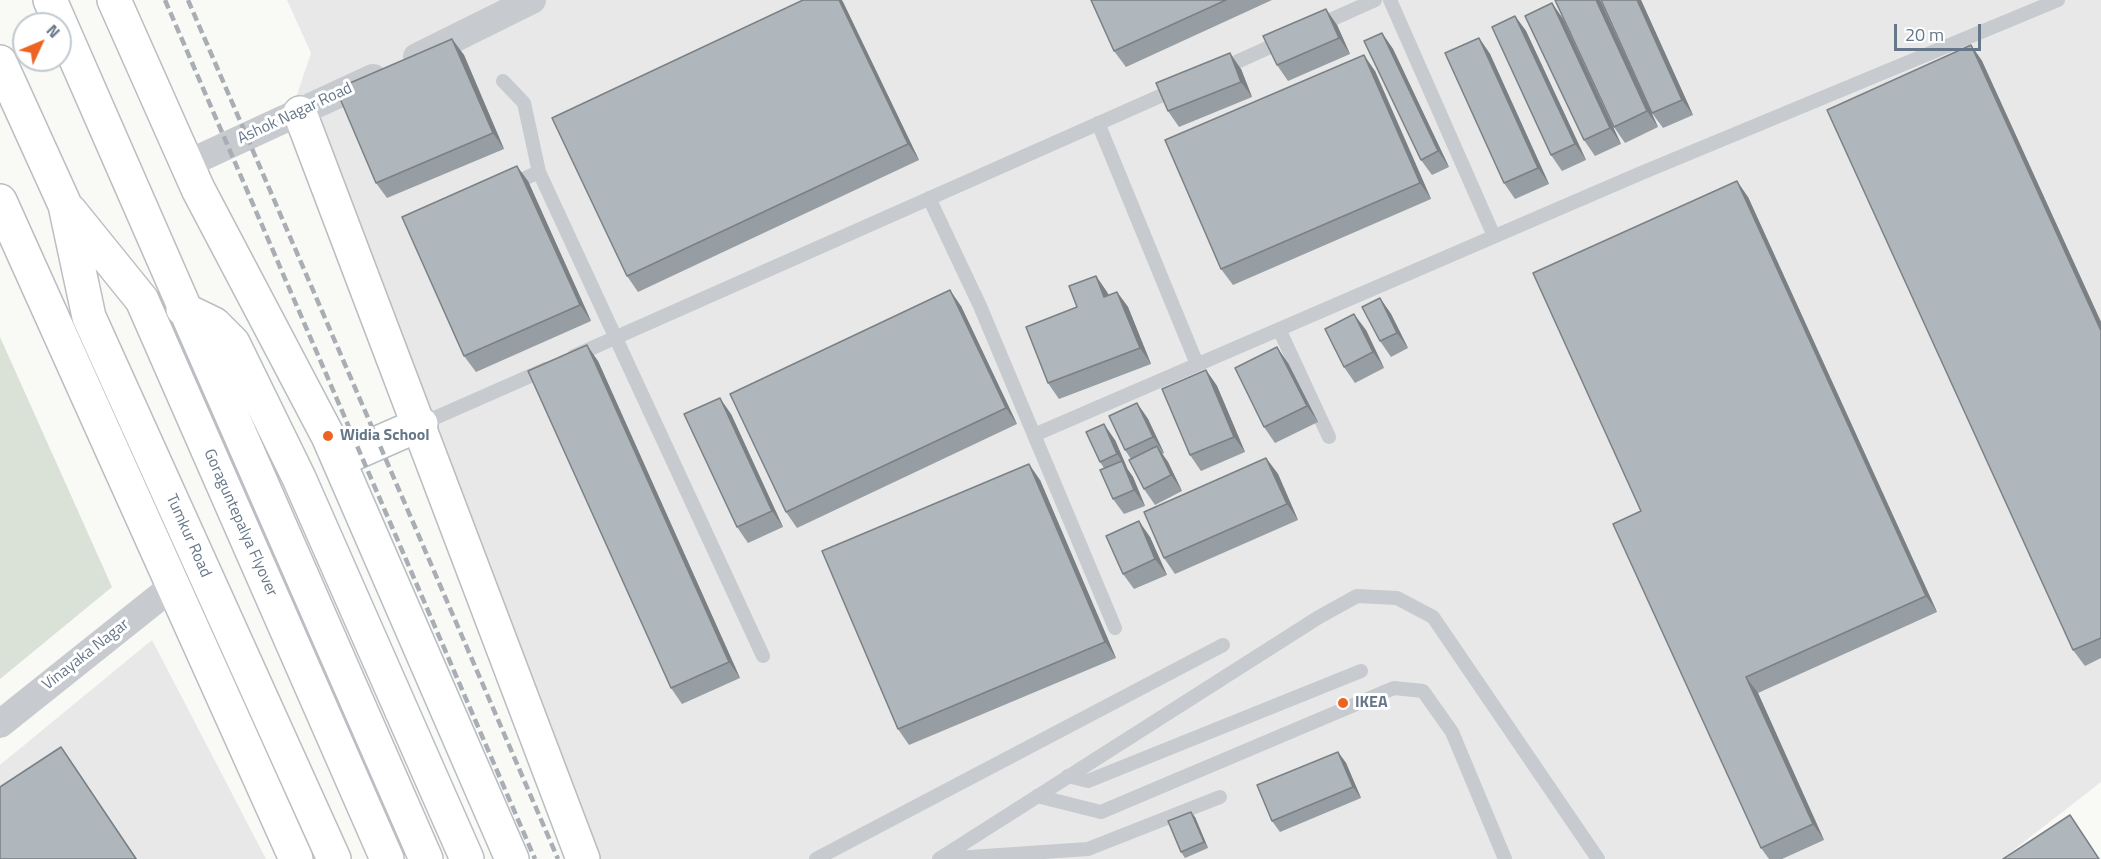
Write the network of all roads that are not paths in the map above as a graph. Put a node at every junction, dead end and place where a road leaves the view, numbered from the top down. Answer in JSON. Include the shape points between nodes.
{"nodes":[{"id":1,"x":50,"y":0,"type":"edge"},
{"id":2,"x":114,"y":0,"type":"edge"},
{"id":3,"x":532,"y":0,"type":"edge"},
{"id":4,"x":1375,"y":0,"type":"edge"},
{"id":5,"x":1390,"y":0,"type":"edge"},
{"id":6,"x":2058,"y":0,"type":"edge"},
{"id":7,"x":0,"y":62,"type":"edge"},
{"id":8,"x":503,"y":81,"type":"dead end"},
{"id":9,"x":300,"y":113,"type":"junction"},
{"id":10,"x":1098,"y":123,"type":"junction"},
{"id":11,"x":186,"y":164,"type":"junction"},
{"id":12,"x":539,"y":172,"type":"junction"},
{"id":13,"x":496,"y":191,"type":"edge"},
{"id":14,"x":929,"y":198,"type":"junction"},
{"id":15,"x":0,"y":201,"type":"edge"},
{"id":16,"x":65,"y":205,"type":"junction"},
{"id":17,"x":1494,"y":236,"type":"junction"},
{"id":18,"x":183,"y":309,"type":"junction"},
{"id":19,"x":1279,"y":328,"type":"junction"},
{"id":20,"x":614,"y":339,"type":"junction"},
{"id":21,"x":1197,"y":364,"type":"junction"},
{"id":22,"x":420,"y":424,"type":"junction"},
{"id":23,"x":1034,"y":435,"type":"junction"},
{"id":24,"x":1329,"y":437,"type":"dead end"},
{"id":25,"x":339,"y":460,"type":"junction"},
{"id":26,"x":173,"y":586,"type":"junction"},
{"id":27,"x":1115,"y":628,"type":"dead end"},
{"id":28,"x":1223,"y":645,"type":"dead end"},
{"id":29,"x":763,"y":656,"type":"dead end"},
{"id":30,"x":1361,"y":670,"type":"dead end"},
{"id":31,"x":0,"y":724,"type":"edge"},
{"id":32,"x":1068,"y":777,"type":"junction"},
{"id":33,"x":1037,"y":796,"type":"junction"},
{"id":34,"x":1220,"y":797,"type":"dead end"},
{"id":35,"x":1090,"y":854,"type":"edge"},
{"id":36,"x":296,"y":859,"type":"edge"},
{"id":37,"x":334,"y":859,"type":"edge"},
{"id":38,"x":387,"y":859,"type":"edge"},
{"id":39,"x":426,"y":859,"type":"edge"},
{"id":40,"x":467,"y":859,"type":"edge"},
{"id":41,"x":512,"y":859,"type":"edge"},
{"id":42,"x":583,"y":859,"type":"edge"},
{"id":43,"x":816,"y":859,"type":"edge"},
{"id":44,"x":939,"y":859,"type":"edge"},
{"id":45,"x":1505,"y":859,"type":"edge"},
{"id":46,"x":1598,"y":859,"type":"edge"}],
"edges":[{"from":1,"to":18,"type":"main road"},
{"from":2,"to":11,"type":"main road"},
{"from":3,"to":9,"type":"street","name":"Ashok Nagar Road","via":[[463,37]]},
{"from":4,"to":10,"type":"lane"},
{"from":5,"to":17,"type":"lane"},
{"from":6,"to":17,"type":"lane"},
{"from":7,"to":16,"type":"main road"},
{"from":8,"to":12,"type":"lane","via":[[524,104]]},
{"from":9,"to":11,"type":"street","name":"Ashok Nagar Road"},
{"from":9,"to":22,"type":"main road"},
{"from":10,"to":14,"type":"lane"},
{"from":10,"to":21,"type":"lane"},
{"from":11,"to":25,"type":"main road"},
{"from":12,"to":13,"type":"lane"},
{"from":12,"to":20,"type":"lane"},
{"from":14,"to":20,"type":"lane"},
{"from":14,"to":23,"type":"lane"},
{"from":15,"to":26,"type":"main road"},
{"from":16,"to":37,"type":"main road","name":"Tumkur Road","via":[[89,317]]},
{"from":16,"to":38,"type":"main road","name":"Goraguntepalya Flyover","via":[[142,300]]},
{"from":17,"to":19,"type":"lane"},
{"from":18,"to":39,"type":"main road"},
{"from":18,"to":40,"type":"main road","via":[[214,324],[233,343],[299,478]]},
{"from":19,"to":21,"type":"lane"},
{"from":19,"to":24,"type":"lane"},
{"from":20,"to":22,"type":"lane"},
{"from":20,"to":29,"type":"lane"},
{"from":21,"to":23,"type":"lane"},
{"from":22,"to":25,"type":"main road"},
{"from":22,"to":42,"type":"main road"},
{"from":23,"to":27,"type":"lane"},
{"from":25,"to":41,"type":"main road"},
{"from":26,"to":31,"type":"street","name":"Vinayaka Nagar"},
{"from":26,"to":36,"type":"main road"},
{"from":28,"to":43,"type":"lane"},
{"from":30,"to":32,"type":"lane","via":[[1088,781]]},
{"from":32,"to":33,"type":"lane"},
{"from":32,"to":46,"type":"lane","via":[[1357,596],[1397,598],[1433,617]]},
{"from":33,"to":44,"type":"lane"},
{"from":33,"to":45,"type":"lane","via":[[1101,812],[1394,688],[1423,691],[1452,732]]},
{"from":34,"to":35,"type":"lane"},
{"from":35,"to":44,"type":"lane"}]}
